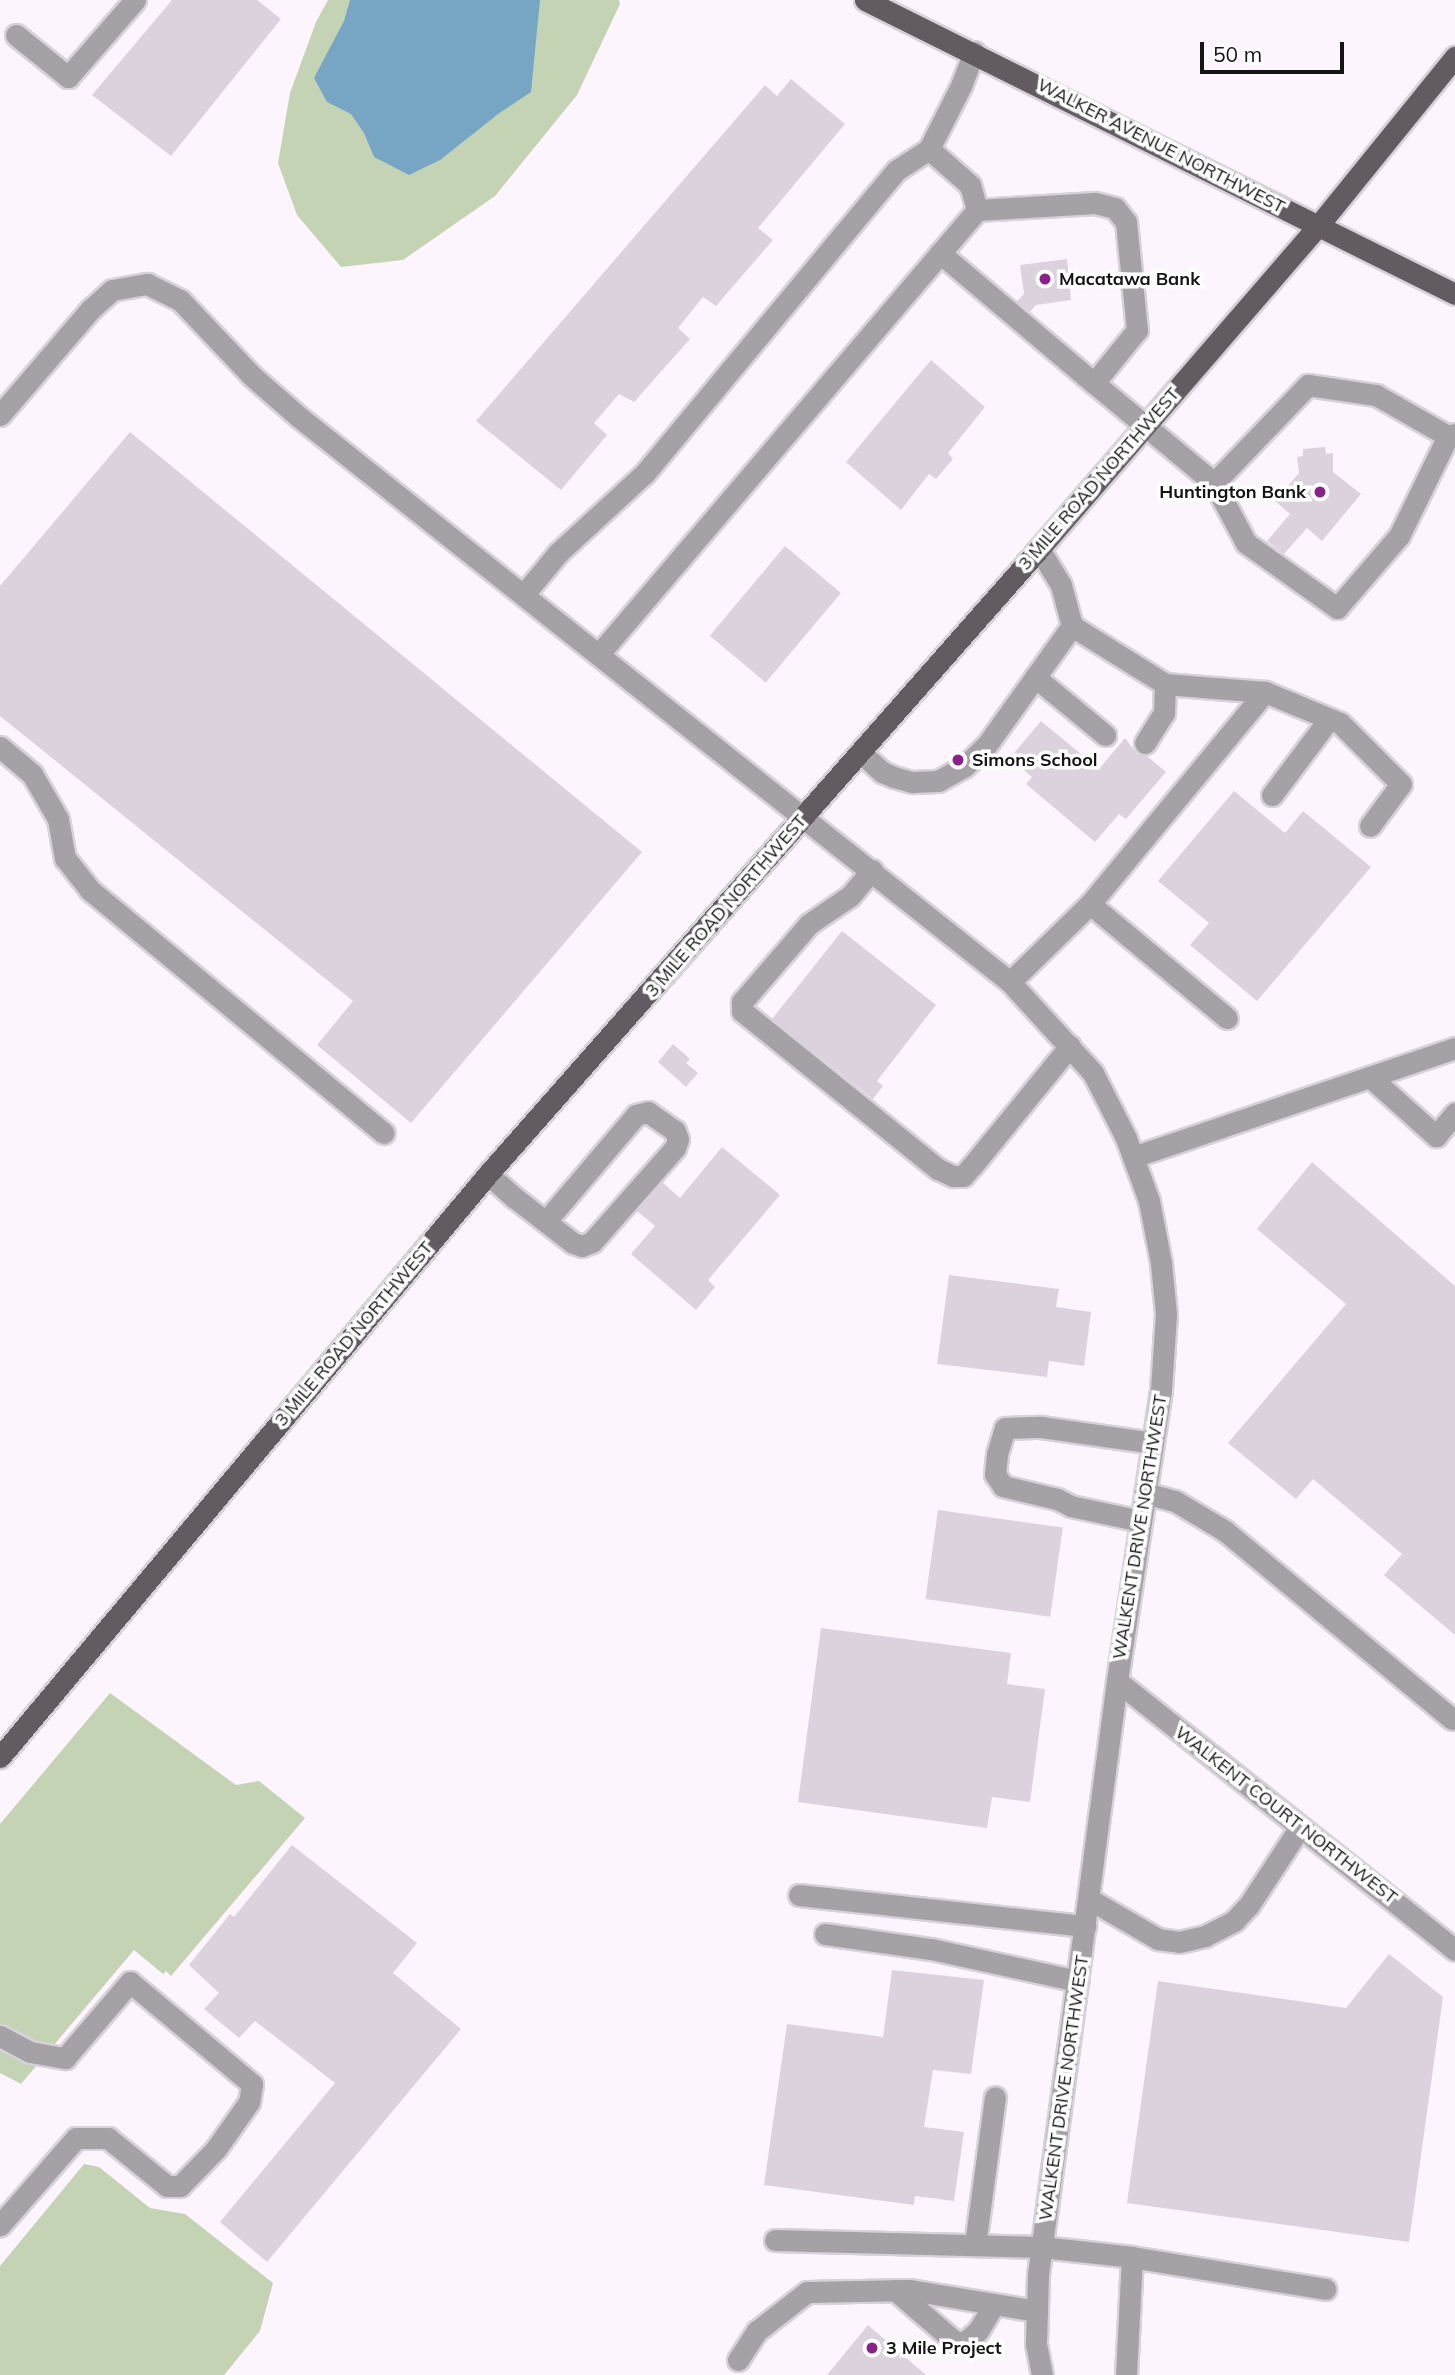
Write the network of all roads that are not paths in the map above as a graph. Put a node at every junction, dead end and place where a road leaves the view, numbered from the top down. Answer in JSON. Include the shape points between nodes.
{"nodes":[{"id":1,"x":135,"y":0,"type":"edge"},
{"id":2,"x":865,"y":0,"type":"edge"},
{"id":3,"x":16,"y":35,"type":"dead end"},
{"id":4,"x":974,"y":52,"type":"junction"},
{"id":5,"x":1455,"y":57,"type":"edge"},
{"id":6,"x":929,"y":149,"type":"junction"},
{"id":7,"x":977,"y":210,"type":"junction"},
{"id":8,"x":1318,"y":226,"type":"junction"},
{"id":9,"x":940,"y":253,"type":"junction"},
{"id":10,"x":1455,"y":294,"type":"edge"},
{"id":11,"x":1094,"y":383,"type":"junction"},
{"id":12,"x":0,"y":415,"type":"edge"},
{"id":13,"x":1146,"y":426,"type":"junction"},
{"id":14,"x":1451,"y":435,"type":"edge"},
{"id":15,"x":1213,"y":483,"type":"junction"},
{"id":16,"x":1039,"y":550,"type":"junction"},
{"id":17,"x":524,"y":594,"type":"junction"},
{"id":18,"x":1072,"y":626,"type":"junction"},
{"id":19,"x":599,"y":653,"type":"junction"},
{"id":20,"x":1035,"y":677,"type":"junction"},
{"id":21,"x":1165,"y":684,"type":"junction"},
{"id":22,"x":1265,"y":692,"type":"junction"},
{"id":23,"x":1329,"y":719,"type":"junction"},
{"id":24,"x":1105,"y":736,"type":"dead end"},
{"id":25,"x":1145,"y":743,"type":"dead end"},
{"id":26,"x":0,"y":747,"type":"edge"},
{"id":27,"x":860,"y":752,"type":"junction"},
{"id":28,"x":1272,"y":794,"type":"dead end"},
{"id":29,"x":805,"y":816,"type":"junction"},
{"id":30,"x":1370,"y":826,"type":"dead end"},
{"id":31,"x":872,"y":870,"type":"junction"},
{"id":32,"x":1090,"y":904,"type":"junction"},
{"id":33,"x":1010,"y":982,"type":"junction"},
{"id":34,"x":1227,"y":1018,"type":"dead end"},
{"id":35,"x":1070,"y":1046,"type":"junction"},
{"id":36,"x":1455,"y":1048,"type":"edge"},
{"id":37,"x":1370,"y":1077,"type":"junction"},
{"id":38,"x":1455,"y":1113,"type":"edge"},
{"id":39,"x":384,"y":1133,"type":"dead end"},
{"id":40,"x":1133,"y":1157,"type":"junction"},
{"id":41,"x":488,"y":1174,"type":"junction"},
{"id":42,"x":546,"y":1221,"type":"junction"},
{"id":43,"x":1153,"y":1443,"type":"junction"},
{"id":44,"x":1146,"y":1493,"type":"junction"},
{"id":45,"x":1141,"y":1521,"type":"junction"},
{"id":46,"x":1117,"y":1681,"type":"junction"},
{"id":47,"x":1452,"y":1719,"type":"dead end"},
{"id":48,"x":0,"y":1757,"type":"edge"},
{"id":49,"x":1300,"y":1826,"type":"junction"},
{"id":50,"x":799,"y":1895,"type":"dead end"},
{"id":51,"x":1089,"y":1899,"type":"junction"},
{"id":52,"x":1085,"y":1926,"type":"junction"},
{"id":53,"x":825,"y":1934,"type":"dead end"},
{"id":54,"x":1455,"y":1950,"type":"edge"},
{"id":55,"x":1078,"y":1982,"type":"junction"},
{"id":56,"x":0,"y":2036,"type":"edge"},
{"id":57,"x":995,"y":2097,"type":"dead end"},
{"id":58,"x":0,"y":2225,"type":"edge"},
{"id":59,"x":775,"y":2240,"type":"dead end"},
{"id":60,"x":975,"y":2245,"type":"junction"},
{"id":61,"x":1042,"y":2247,"type":"junction"},
{"id":62,"x":1132,"y":2257,"type":"junction"},
{"id":63,"x":1325,"y":2289,"type":"dead end"},
{"id":64,"x":895,"y":2290,"type":"junction"},
{"id":65,"x":994,"y":2304,"type":"junction"},
{"id":66,"x":1037,"y":2311,"type":"junction"},
{"id":67,"x":738,"y":2360,"type":"dead end"},
{"id":68,"x":1042,"y":2375,"type":"edge"},
{"id":69,"x":1126,"y":2375,"type":"edge"}],
"edges":[{"from":1,"to":3,"type":"street","via":[[68,77]]},
{"from":2,"to":4,"type":"main road","name":"WALKER AVENUE NORTHWEST"},
{"from":4,"to":6,"type":"street"},
{"from":4,"to":8,"type":"main road","name":"WALKER AVENUE NORTHWEST"},
{"from":5,"to":8,"type":"main road","name":"3 MILE ROAD NORTHWEST"},
{"from":6,"to":7,"type":"street","via":[[970,185]]},
{"from":6,"to":17,"type":"street","via":[[897,170],[645,473],[558,553]]},
{"from":7,"to":9,"type":"street"},
{"from":7,"to":11,"type":"street","via":[[1095,203],[1115,208],[1126,222],[1137,330]]},
{"from":8,"to":10,"type":"main road","name":"WALKER AVENUE NORTHWEST"},
{"from":8,"to":13,"type":"main road","name":"3 MILE ROAD NORTHWEST"},
{"from":9,"to":11,"type":"street"},
{"from":9,"to":19,"type":"street"},
{"from":11,"to":13,"type":"street"},
{"from":12,"to":17,"type":"street","name":"WALKENT DRIVE NORTHWEST","via":[[112,290],[147,284],[180,300],[252,376]]},
{"from":13,"to":15,"type":"street"},
{"from":13,"to":16,"type":"main road","name":"3 MILE ROAD NORTHWEST"},
{"from":14,"to":15,"type":"street","via":[[1376,395],[1308,385]]},
{"from":14,"to":15,"type":"street","via":[[1399,536],[1337,608],[1246,543]]},
{"from":16,"to":18,"type":"street","via":[[1061,585]]},
{"from":16,"to":27,"type":"main road","name":"3 MILE ROAD NORTHWEST"},
{"from":17,"to":19,"type":"street","name":"WALKENT DRIVE NORTHWEST"},
{"from":18,"to":20,"type":"street"},
{"from":18,"to":21,"type":"street"},
{"from":19,"to":29,"type":"street","name":"WALKENT DRIVE NORTHWEST"},
{"from":20,"to":24,"type":"street"},
{"from":20,"to":27,"type":"street","via":[[986,746],[965,766],[938,781],[894,777]]},
{"from":21,"to":22,"type":"street"},
{"from":21,"to":25,"type":"street","via":[[1164,713]]},
{"from":22,"to":23,"type":"street"},
{"from":22,"to":32,"type":"street"},
{"from":23,"to":28,"type":"street"},
{"from":23,"to":30,"type":"street","via":[[1340,723],[1401,784]]},
{"from":26,"to":39,"type":"street","via":[[32,774],[58,819],[65,858],[90,890]]},
{"from":27,"to":29,"type":"main road","name":"3 MILE ROAD NORTHWEST"},
{"from":29,"to":31,"type":"street","name":"WALKENT DRIVE NORTHWEST"},
{"from":29,"to":41,"type":"main road","name":"3 MILE ROAD NORTHWEST"},
{"from":31,"to":33,"type":"street","name":"WALKENT DRIVE NORTHWEST"},
{"from":31,"to":35,"type":"street","via":[[850,896],[809,924],[743,1002],[742,1011],[938,1169],[953,1176],[963,1176]]},
{"from":32,"to":33,"type":"street"},
{"from":32,"to":34,"type":"street"},
{"from":33,"to":35,"type":"street","name":"WALKENT DRIVE NORTHWEST"},
{"from":35,"to":40,"type":"street","name":"WALKENT DRIVE NORTHWEST","via":[[1093,1073]]},
{"from":36,"to":37,"type":"street"},
{"from":37,"to":38,"type":"street","via":[[1436,1136]]},
{"from":37,"to":40,"type":"street"},
{"from":40,"to":43,"type":"street","name":"WALKENT DRIVE NORTHWEST","via":[[1149,1200],[1166,1314]]},
{"from":41,"to":42,"type":"street"},
{"from":41,"to":48,"type":"main road","name":"3 MILE ROAD NORTHWEST"},
{"from":42,"to":42,"type":"street","via":[[573,1243],[592,1242],[675,1148],[678,1139],[674,1131],[648,1112],[636,1115]]},
{"from":43,"to":44,"type":"street","name":"WALKENT DRIVE NORTHWEST"},
{"from":43,"to":45,"type":"street","via":[[1041,1427],[1004,1428],[997,1454],[995,1474],[1003,1486]]},
{"from":44,"to":45,"type":"street","name":"WALKENT DRIVE NORTHWEST"},
{"from":44,"to":47,"type":"street","via":[[1175,1501],[1225,1531]]},
{"from":45,"to":46,"type":"street","name":"WALKENT DRIVE NORTHWEST"},
{"from":46,"to":49,"type":"street","name":"WALKENT COURT NORTHWEST"},
{"from":46,"to":51,"type":"street","name":"WALKENT DRIVE NORTHWEST"},
{"from":49,"to":51,"type":"street","via":[[1249,1905],[1234,1921],[1205,1936],[1179,1942],[1158,1939]]},
{"from":49,"to":54,"type":"street","name":"WALKENT COURT NORTHWEST"},
{"from":50,"to":52,"type":"street"},
{"from":51,"to":52,"type":"street","name":"WALKENT DRIVE NORTHWEST"},
{"from":52,"to":55,"type":"street","name":"WALKENT DRIVE NORTHWEST"},
{"from":53,"to":55,"type":"street","via":[[931,1949]]},
{"from":55,"to":61,"type":"street","name":"WALKENT DRIVE NORTHWEST"},
{"from":56,"to":58,"type":"street","via":[[30,2052],[65,2058],[130,1982],[252,2084],[249,2102],[216,2149],[180,2186],[167,2186],[108,2137],[76,2138]]},
{"from":57,"to":60,"type":"street"},
{"from":59,"to":60,"type":"street"},
{"from":60,"to":61,"type":"street"},
{"from":61,"to":62,"type":"street"},
{"from":61,"to":66,"type":"street","name":"WALKENT DRIVE NORTHWEST"},
{"from":62,"to":63,"type":"street"},
{"from":62,"to":69,"type":"street"},
{"from":64,"to":65,"type":"street"},
{"from":64,"to":65,"type":"street","via":[[954,2341],[964,2343],[978,2331]]},
{"from":64,"to":67,"type":"street","via":[[807,2292],[757,2331]]},
{"from":65,"to":66,"type":"street"},
{"from":66,"to":68,"type":"street","name":"WALKENT DRIVE NORTHWEST","via":[[1036,2344]]}]}
